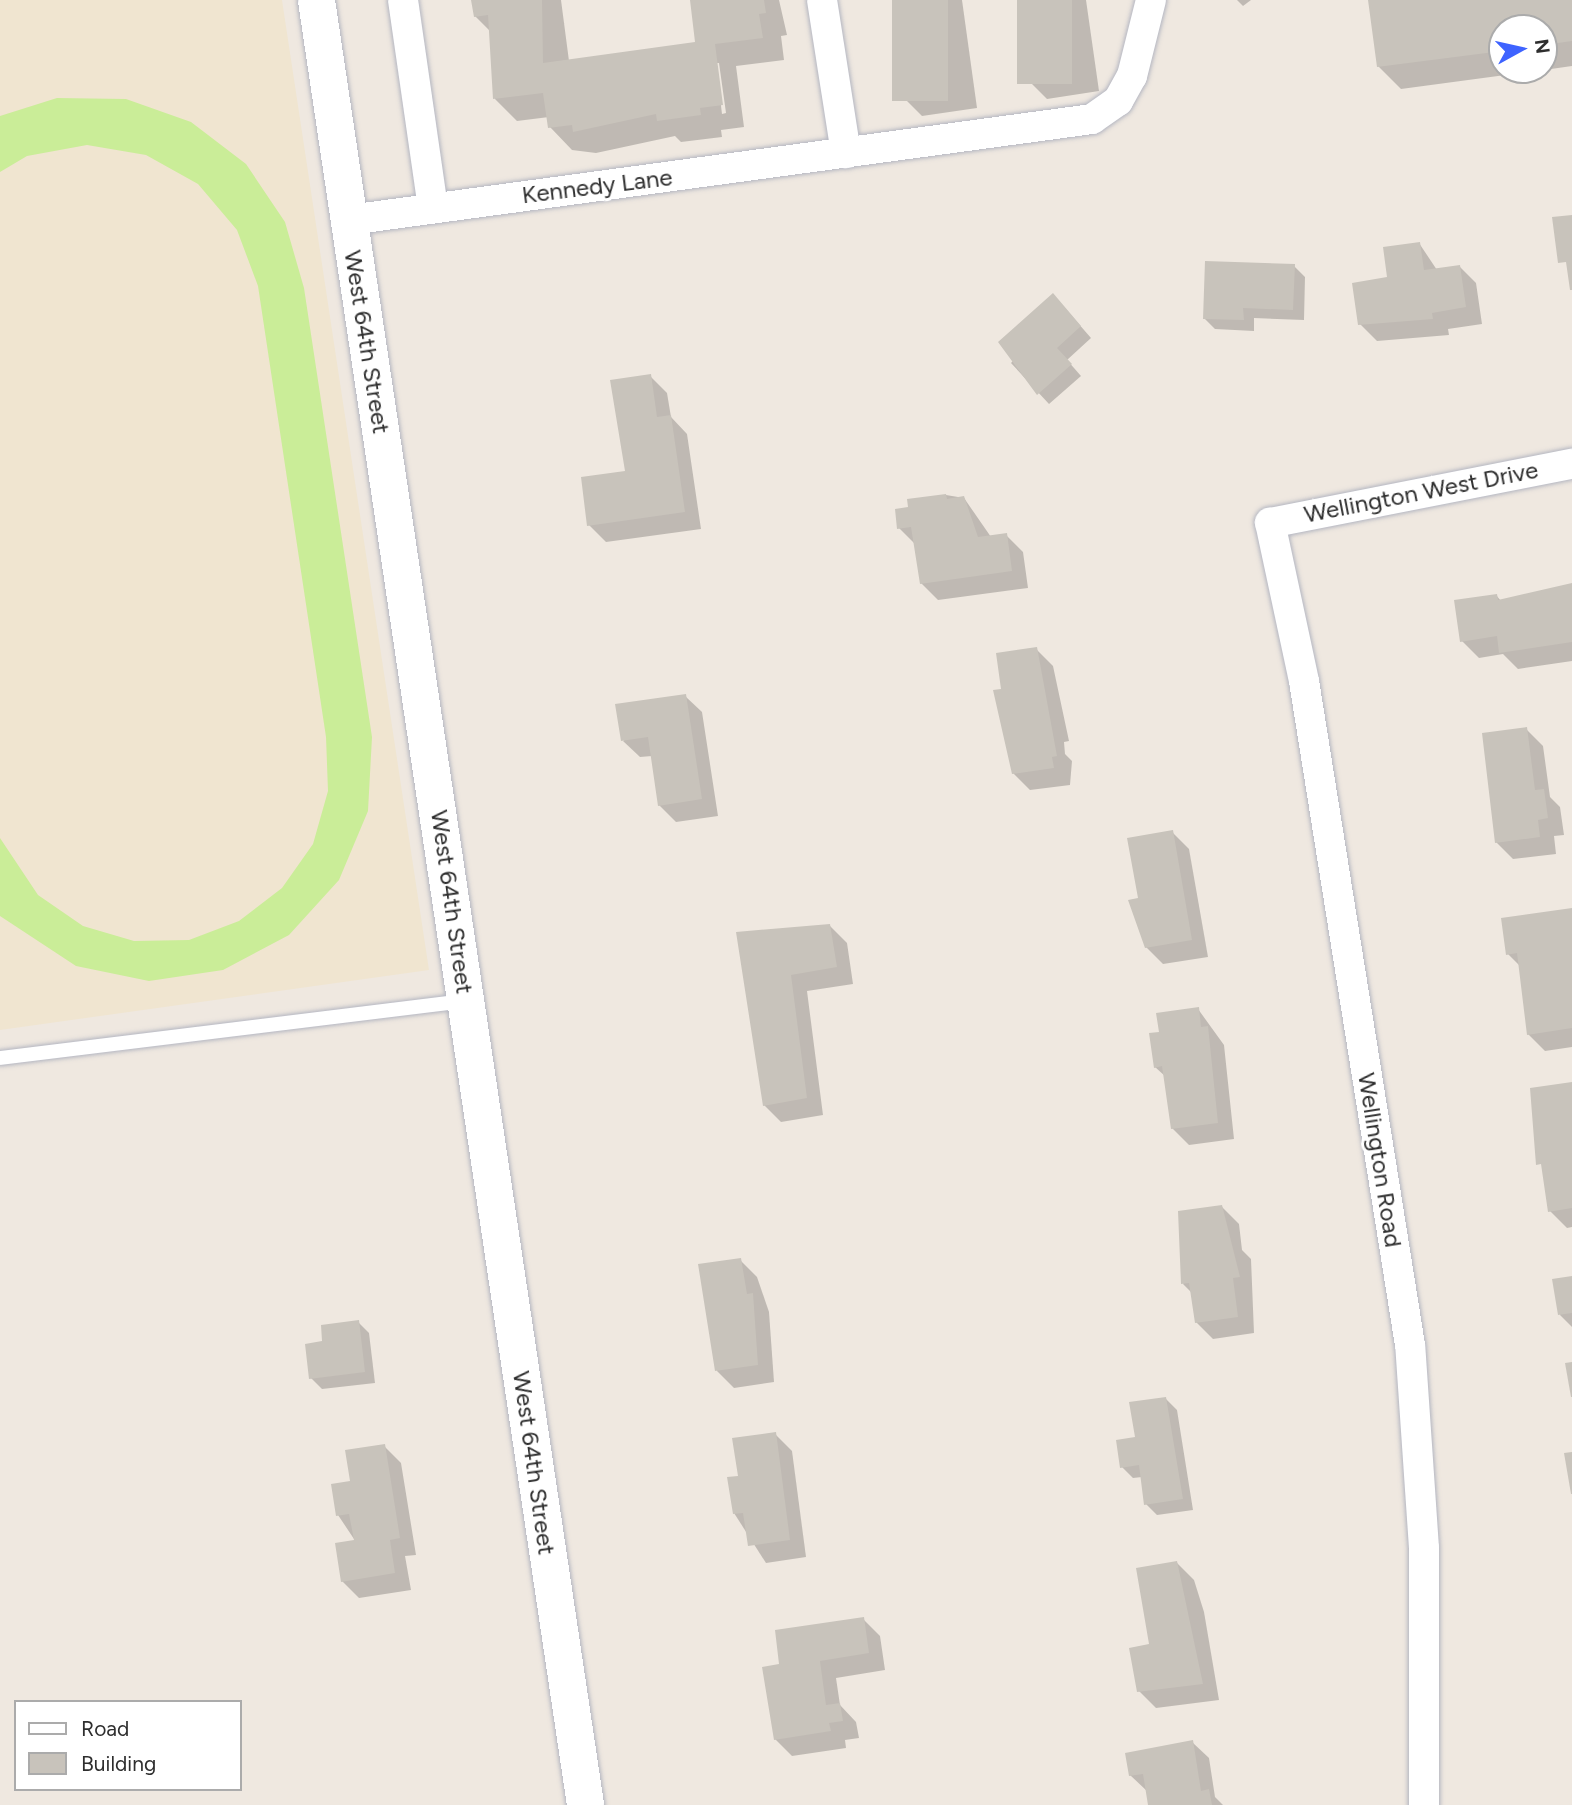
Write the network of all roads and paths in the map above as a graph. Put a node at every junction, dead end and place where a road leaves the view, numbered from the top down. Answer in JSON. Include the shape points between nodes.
{"nodes":[{"id":1,"x":316,"y":0,"type":"edge"},
{"id":2,"x":403,"y":0,"type":"edge"},
{"id":3,"x":822,"y":0,"type":"edge"},
{"id":4,"x":1152,"y":0,"type":"edge"},
{"id":5,"x":846,"y":153,"type":"junction"},
{"id":6,"x":433,"y":208,"type":"junction"},
{"id":7,"x":349,"y":219,"type":"junction"},
{"id":8,"x":1572,"y":464,"type":"edge"},
{"id":9,"x":1270,"y":523,"type":"joint"},
{"id":10,"x":466,"y":1000,"type":"junction"},
{"id":11,"x":0,"y":1058,"type":"edge"},
{"id":12,"x":585,"y":1805,"type":"edge"},
{"id":13,"x":1424,"y":1805,"type":"edge"}],
"edges":[{"from":1,"to":7,"type":"street","name":"West 64th Street"},
{"from":2,"to":6,"type":"street"},
{"from":3,"to":5,"type":"street"},
{"from":4,"to":5,"type":"street","name":"Kennedy Lane","via":[[1132,76],[1118,102],[1092,119]]},
{"from":5,"to":6,"type":"street","name":"Kennedy Lane"},
{"from":6,"to":7,"type":"street","name":"Kennedy Lane"},
{"from":7,"to":10,"type":"street","name":"West 64th Street"},
{"from":8,"to":9,"type":"street","name":"Wellington West Drive"},
{"from":9,"to":13,"type":"street","name":"Wellington Road","via":[[1304,681],[1410,1345],[1424,1548]]},
{"from":10,"to":11,"type":"lane"},
{"from":10,"to":12,"type":"street","name":"West 64th Street"}]}
